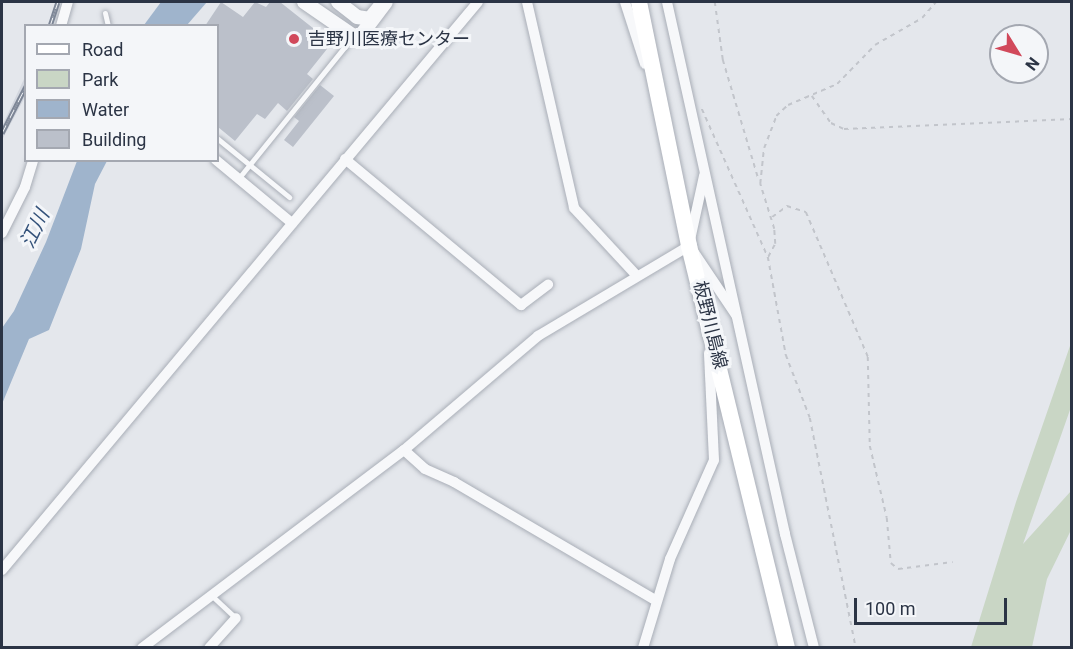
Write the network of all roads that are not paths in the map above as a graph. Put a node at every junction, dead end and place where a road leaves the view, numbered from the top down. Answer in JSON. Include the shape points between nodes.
{"nodes":[{"id":1,"x":68,"y":2,"type":"edge"},
{"id":2,"x":304,"y":2,"type":"edge"},
{"id":3,"x":338,"y":2,"type":"edge"},
{"id":4,"x":377,"y":2,"type":"edge"},
{"id":5,"x":386,"y":2,"type":"edge"},
{"id":6,"x":478,"y":2,"type":"edge"},
{"id":7,"x":527,"y":2,"type":"edge"},
{"id":8,"x":625,"y":2,"type":"edge"},
{"id":9,"x":639,"y":2,"type":"edge"},
{"id":10,"x":667,"y":2,"type":"edge"},
{"id":11,"x":105,"y":14,"type":"dead end"},
{"id":12,"x":368,"y":19,"type":"junction"},
{"id":13,"x":62,"y":24,"type":"edge"},
{"id":14,"x":108,"y":24,"type":"edge"},
{"id":15,"x":349,"y":36,"type":"junction"},
{"id":16,"x":656,"y":70,"type":"junction"},
{"id":17,"x":219,"y":140,"type":"edge"},
{"id":18,"x":345,"y":159,"type":"junction"},
{"id":19,"x":32,"y":162,"type":"edge"},
{"id":20,"x":218,"y":162,"type":"edge"},
{"id":21,"x":250,"y":165,"type":"junction"},
{"id":22,"x":705,"y":173,"type":"junction"},
{"id":23,"x":238,"y":179,"type":"junction"},
{"id":24,"x":289,"y":197,"type":"dead end"},
{"id":25,"x":292,"y":223,"type":"junction"},
{"id":26,"x":2,"y":233,"type":"edge"},
{"id":27,"x":689,"y":246,"type":"junction"},
{"id":28,"x":636,"y":275,"type":"junction"},
{"id":29,"x":548,"y":285,"type":"dead end"},
{"id":30,"x":737,"y":317,"type":"junction"},
{"id":31,"x":712,"y":332,"type":"junction"},
{"id":32,"x":404,"y":450,"type":"junction"},
{"id":33,"x":2,"y":570,"type":"edge"},
{"id":34,"x":211,"y":595,"type":"junction"},
{"id":35,"x":655,"y":600,"type":"junction"},
{"id":36,"x":236,"y":618,"type":"joint"},
{"id":37,"x":142,"y":648,"type":"edge"},
{"id":38,"x":209,"y":648,"type":"edge"},
{"id":39,"x":643,"y":648,"type":"edge"},
{"id":40,"x":787,"y":648,"type":"edge"},
{"id":41,"x":814,"y":648,"type":"edge"}],
"edges":[{"from":1,"to":13,"type":"street"},
{"from":2,"to":15,"type":"street"},
{"from":3,"to":12,"type":"street"},
{"from":4,"to":12,"type":"lane"},
{"from":5,"to":12,"type":"street"},
{"from":6,"to":18,"type":"street"},
{"from":7,"to":28,"type":"street","via":[[574,208]]},
{"from":8,"to":16,"type":"street","via":[[644,63]]},
{"from":9,"to":16,"type":"main road","name":"板野川島線"},
{"from":10,"to":22,"type":"street"},
{"from":11,"to":14,"type":"lane"},
{"from":12,"to":15,"type":"street","via":[[360,35]]},
{"from":15,"to":21,"type":"lane","via":[[346,45]]},
{"from":16,"to":27,"type":"main road","name":"板野川島線"},
{"from":17,"to":21,"type":"lane"},
{"from":18,"to":25,"type":"street"},
{"from":18,"to":29,"type":"street","via":[[521,305]]},
{"from":19,"to":26,"type":"street","via":[[25,188]]},
{"from":20,"to":23,"type":"street"},
{"from":21,"to":23,"type":"lane"},
{"from":21,"to":24,"type":"lane"},
{"from":22,"to":27,"type":"street"},
{"from":22,"to":30,"type":"street"},
{"from":23,"to":25,"type":"street"},
{"from":25,"to":33,"type":"street"},
{"from":27,"to":28,"type":"street"},
{"from":27,"to":30,"type":"street"},
{"from":27,"to":31,"type":"main road","name":"板野川島線"},
{"from":28,"to":32,"type":"street","via":[[510,357]]},
{"from":30,"to":41,"type":"street"},
{"from":31,"to":35,"type":"street","via":[[708,345],[714,460]]},
{"from":31,"to":40,"type":"main road","name":"板野川島線"},
{"from":32,"to":34,"type":"street"},
{"from":32,"to":35,"type":"street","via":[[425,469],[454,482]]},
{"from":34,"to":36,"type":"lane"},
{"from":34,"to":37,"type":"street"},
{"from":35,"to":39,"type":"street"},
{"from":36,"to":38,"type":"street"}]}
